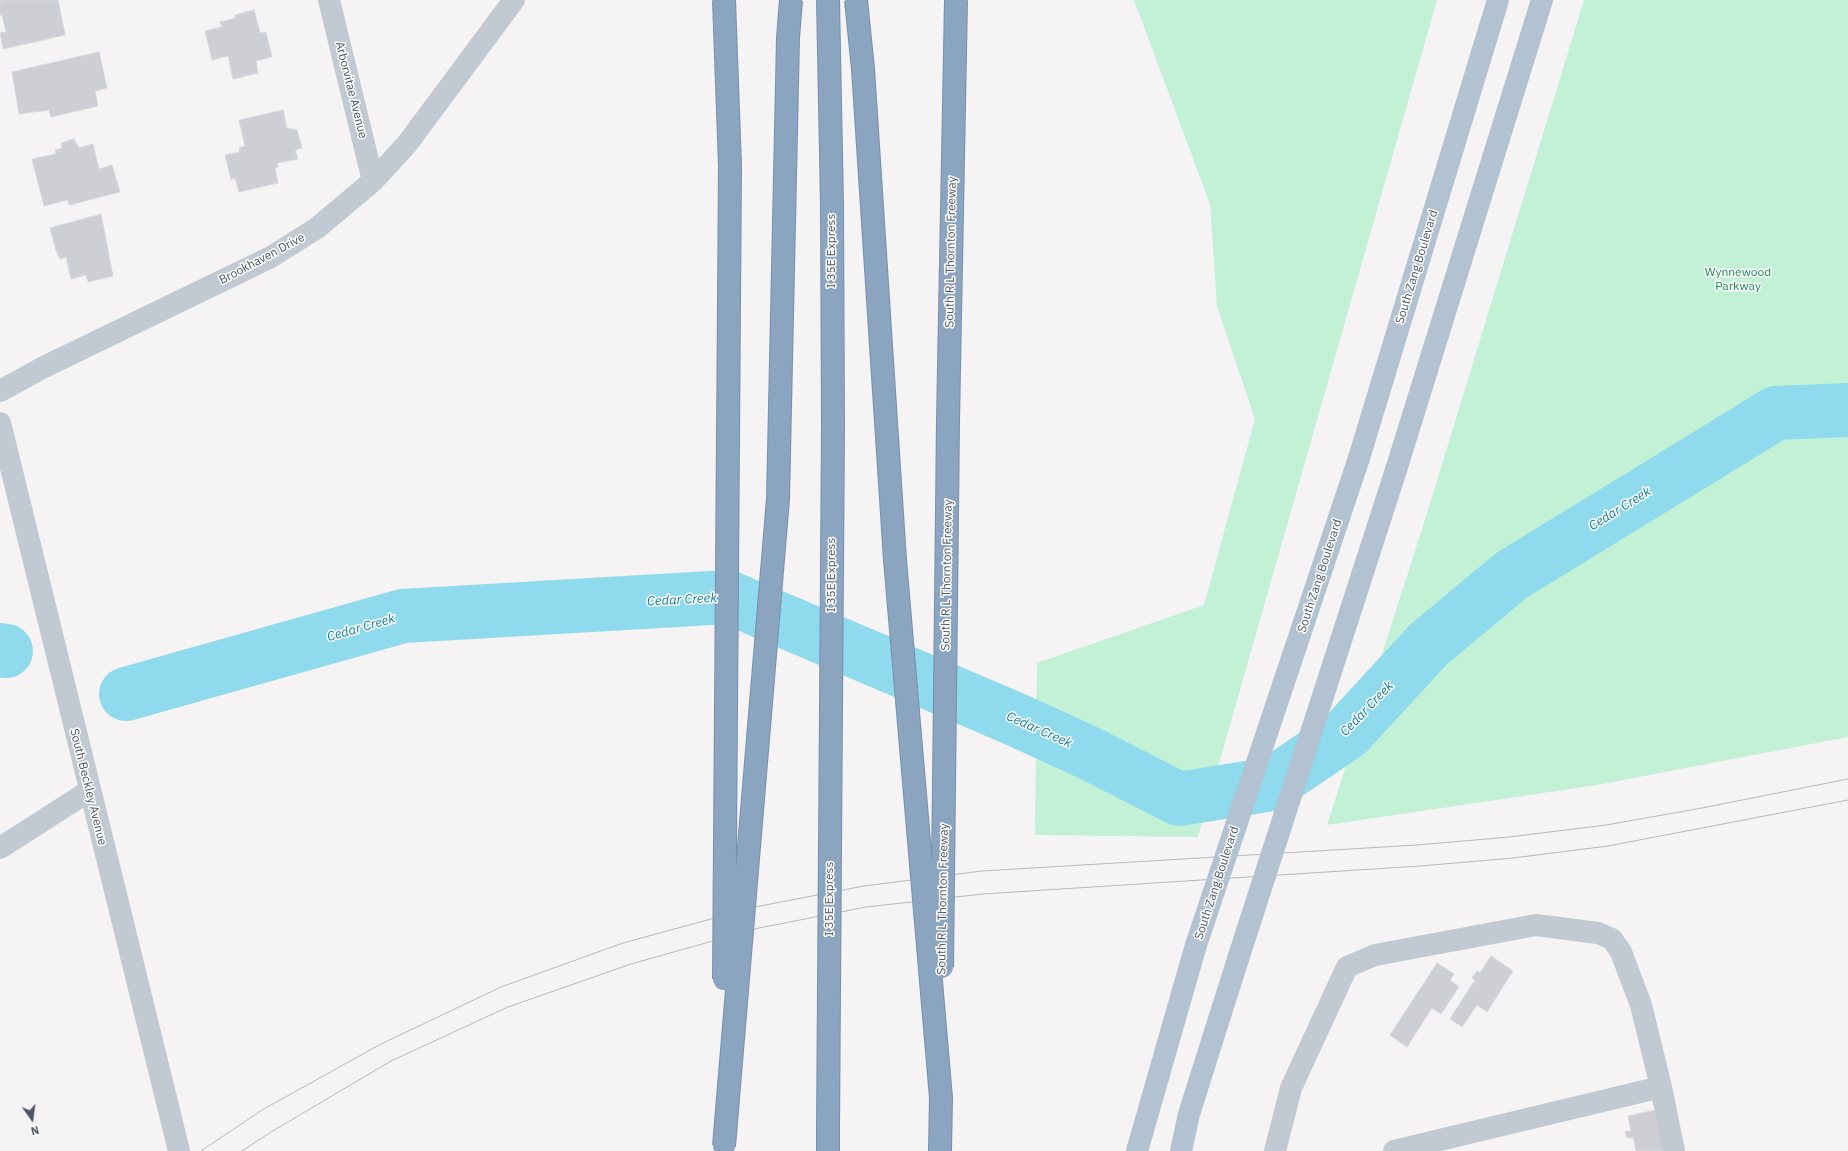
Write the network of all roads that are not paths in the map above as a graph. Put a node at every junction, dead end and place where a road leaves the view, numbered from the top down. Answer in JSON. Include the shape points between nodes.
{"nodes":[{"id":1,"x":329,"y":0,"type":"edge"},
{"id":2,"x":514,"y":0,"type":"edge"},
{"id":3,"x":724,"y":0,"type":"edge"},
{"id":4,"x":791,"y":0,"type":"edge"},
{"id":5,"x":828,"y":0,"type":"edge"},
{"id":6,"x":856,"y":0,"type":"edge"},
{"id":7,"x":956,"y":0,"type":"edge"},
{"id":8,"x":1498,"y":0,"type":"edge"},
{"id":9,"x":1542,"y":0,"type":"edge"},
{"id":10,"x":373,"y":181,"type":"junction"},
{"id":11,"x":0,"y":391,"type":"edge"},
{"id":12,"x":0,"y":423,"type":"edge"},
{"id":13,"x":89,"y":791,"type":"junction"},
{"id":14,"x":0,"y":848,"type":"edge"},
{"id":15,"x":1661,"y":1087,"type":"junction"},
{"id":16,"x":941,"y":1098,"type":"junction"},
{"id":17,"x":723,"y":1149,"type":"edge"},
{"id":18,"x":179,"y":1151,"type":"edge"},
{"id":19,"x":828,"y":1151,"type":"edge"},
{"id":20,"x":940,"y":1151,"type":"edge"},
{"id":21,"x":1137,"y":1151,"type":"edge"},
{"id":22,"x":1181,"y":1151,"type":"edge"},
{"id":23,"x":1275,"y":1151,"type":"edge"},
{"id":24,"x":1394,"y":1151,"type":"edge"},
{"id":25,"x":1674,"y":1151,"type":"edge"}],
"edges":[{"from":1,"to":10,"type":"street","name":"Arborvitae Avenue"},
{"from":2,"to":10,"type":"street","name":"Brookhaven Drive","via":[[407,144]]},
{"from":3,"to":17,"type":"highway","bridge":true,"via":[[730,166]]},
{"from":4,"to":17,"type":"highway","bridge":true,"via":[[788,38],[778,499]]},
{"from":5,"to":19,"type":"highway","name":"I 35E Express","bridge":true,"via":[[834,425]]},
{"from":6,"to":16,"type":"highway","bridge":true,"via":[[864,84],[895,560]]},
{"from":7,"to":16,"type":"highway","name":"South R L Thornton Freeway","bridge":true,"via":[[948,413]]},
{"from":8,"to":21,"type":"main road","name":"South Zang Boulevard","bridge":true,"via":[[1359,458],[1196,945]]},
{"from":9,"to":22,"type":"main road","bridge":true,"via":[[1396,470],[1189,1114]]},
{"from":10,"to":11,"type":"street","name":"Brookhaven Drive","via":[[317,228],[271,257],[44,367]]},
{"from":12,"to":13,"type":"street","name":"South Beckley Avenue"},
{"from":13,"to":14,"type":"street"},
{"from":13,"to":18,"type":"street","name":"South Beckley Avenue"},
{"from":15,"to":23,"type":"street","via":[[1641,1005],[1621,952],[1612,939],[1598,933],[1536,926],[1375,955],[1347,967],[1292,1088]]},
{"from":15,"to":24,"type":"street"},
{"from":15,"to":25,"type":"street"},
{"from":16,"to":20,"type":"highway","name":"South R L Thornton Freeway"}]}
